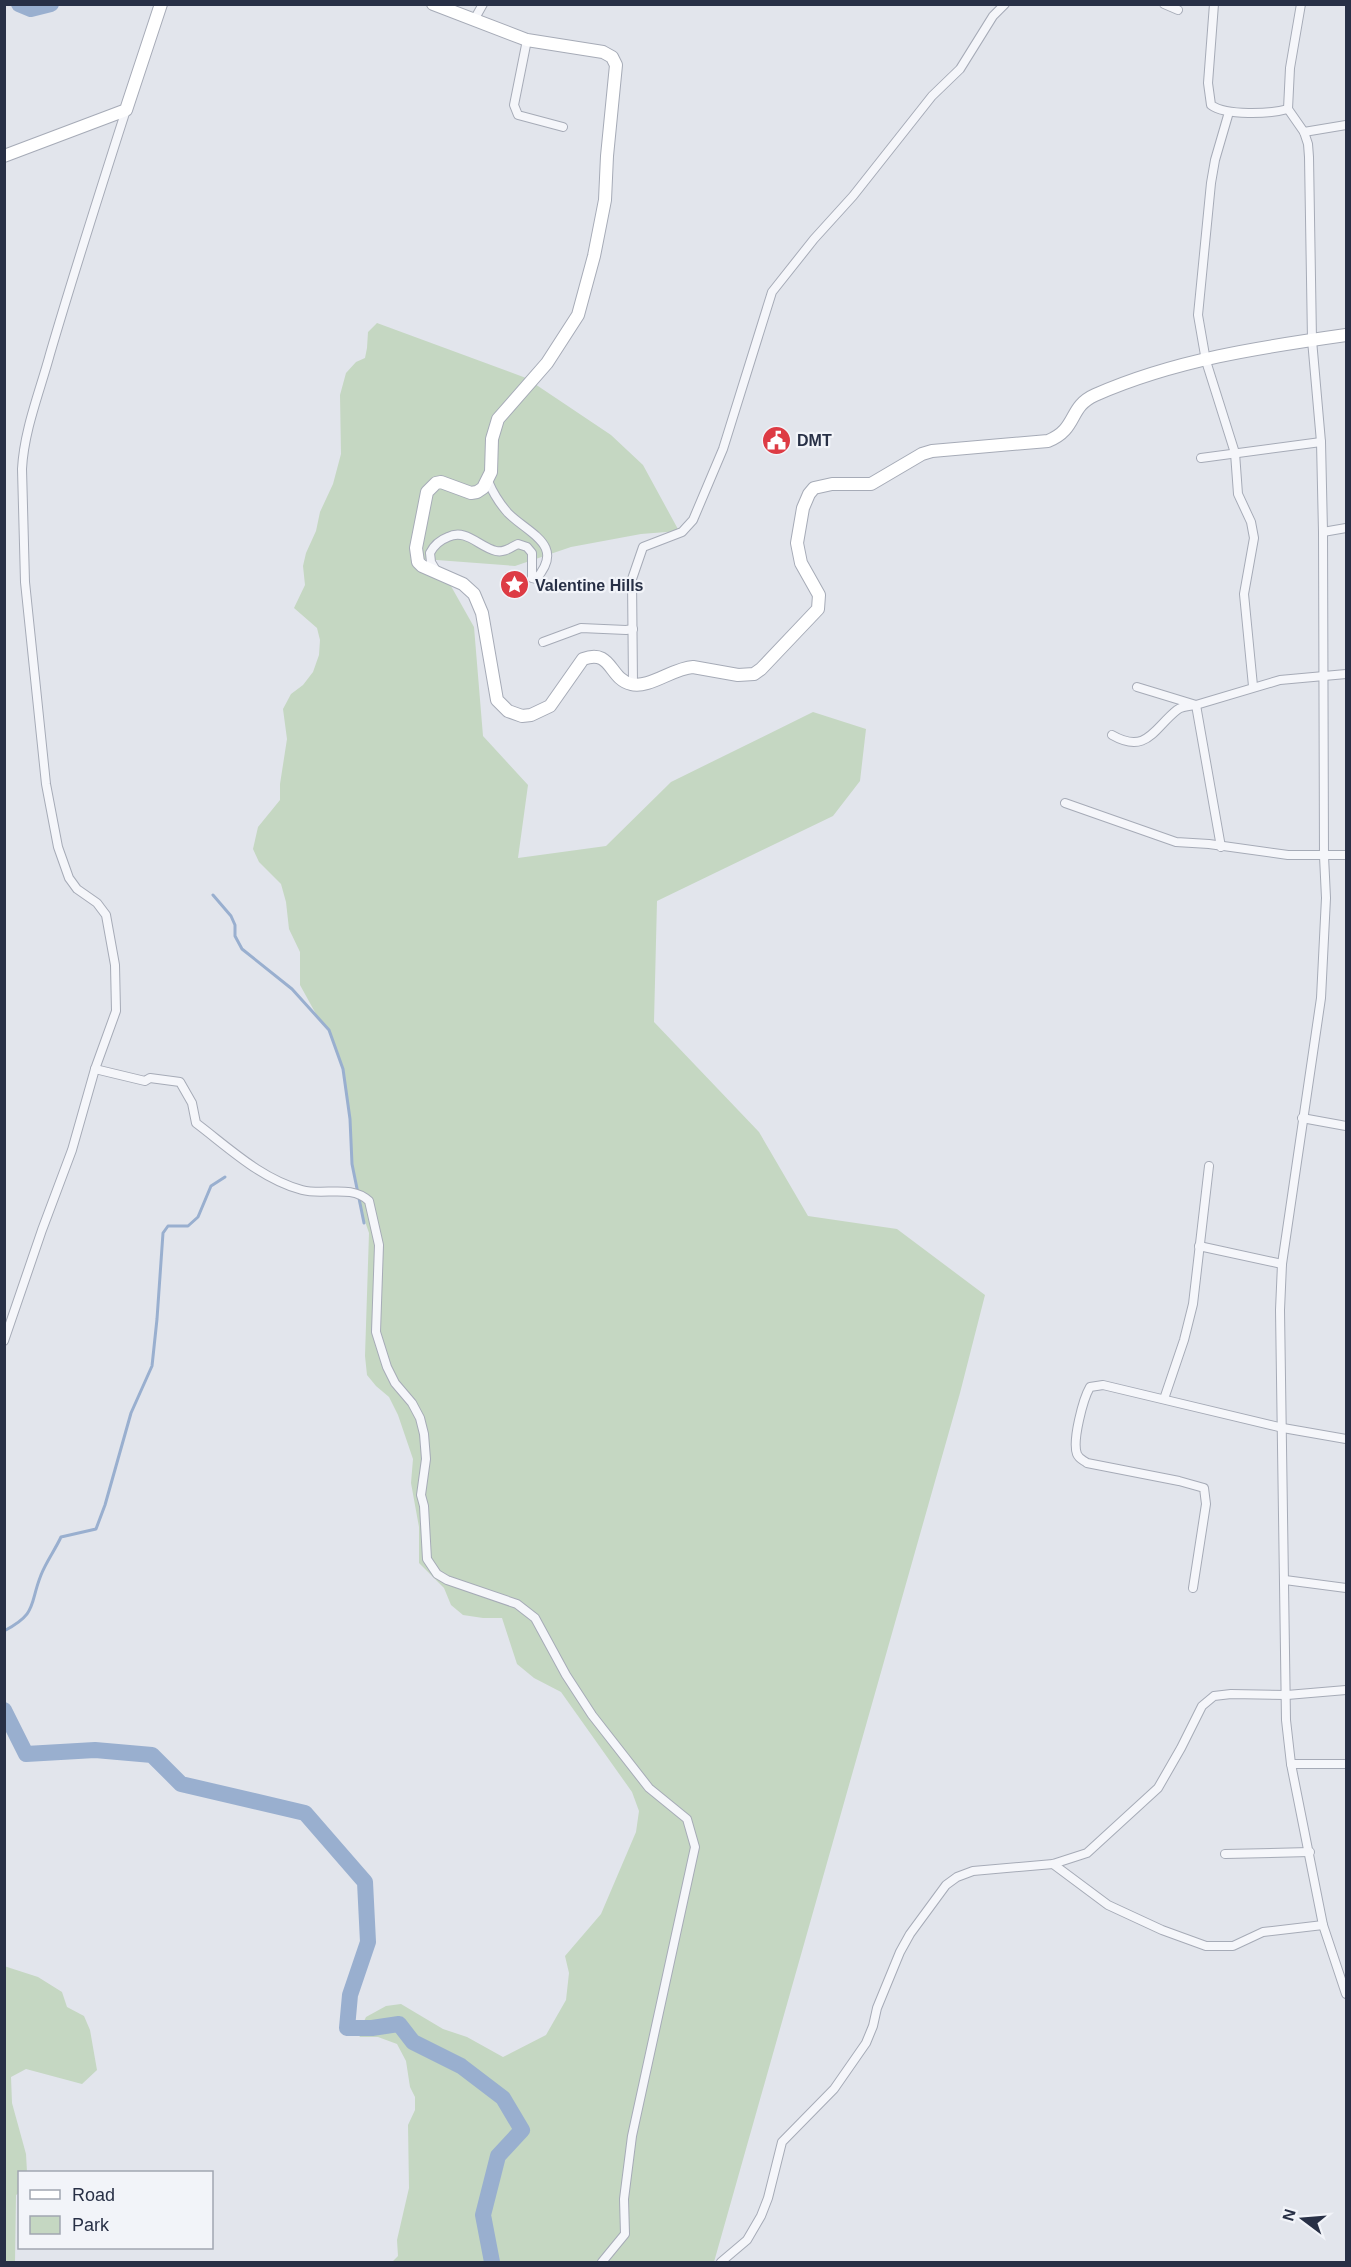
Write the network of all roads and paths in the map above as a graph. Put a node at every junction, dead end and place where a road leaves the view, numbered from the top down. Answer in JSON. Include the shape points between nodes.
{"nodes":[{"id":1,"x":161,"y":4,"type":"edge"},
{"id":2,"x":433,"y":4,"type":"edge"},
{"id":3,"x":483,"y":4,"type":"edge"},
{"id":4,"x":1005,"y":4,"type":"edge"},
{"id":5,"x":1164,"y":4,"type":"edge"},
{"id":6,"x":1214,"y":4,"type":"edge"},
{"id":7,"x":1301,"y":4,"type":"edge"},
{"id":8,"x":1178,"y":10,"type":"dead end"},
{"id":9,"x":474,"y":20,"type":"junction"},
{"id":10,"x":527,"y":40,"type":"junction"},
{"id":11,"x":1288,"y":109,"type":"junction"},
{"id":12,"x":126,"y":110,"type":"junction"},
{"id":13,"x":1229,"y":112,"type":"junction"},
{"id":14,"x":1347,"y":125,"type":"edge"},
{"id":15,"x":563,"y":126,"type":"dead end"},
{"id":16,"x":1304,"y":132,"type":"junction"},
{"id":17,"x":4,"y":156,"type":"edge"},
{"id":18,"x":1347,"y":335,"type":"edge"},
{"id":19,"x":1312,"y":340,"type":"junction"},
{"id":20,"x":1206,"y":361,"type":"junction"},
{"id":21,"x":1321,"y":442,"type":"junction"},
{"id":22,"x":1235,"y":453,"type":"junction"},
{"id":23,"x":1201,"y":458,"type":"dead end"},
{"id":24,"x":488,"y":481,"type":"junction"},
{"id":25,"x":1347,"y":528,"type":"edge"},
{"id":26,"x":1323,"y":532,"type":"junction"},
{"id":27,"x":437,"y":572,"type":"junction"},
{"id":28,"x":633,"y":629,"type":"junction"},
{"id":29,"x":543,"y":642,"type":"dead end"},
{"id":30,"x":1347,"y":674,"type":"edge"},
{"id":31,"x":1323,"y":676,"type":"junction"},
{"id":32,"x":633,"y":685,"type":"junction"},
{"id":33,"x":1253,"y":686,"type":"junction"},
{"id":34,"x":1137,"y":687,"type":"dead end"},
{"id":35,"x":1196,"y":705,"type":"junction"},
{"id":36,"x":1112,"y":735,"type":"dead end"},
{"id":37,"x":1065,"y":802,"type":"dead end"},
{"id":38,"x":1221,"y":847,"type":"junction"},
{"id":39,"x":1347,"y":855,"type":"edge"},
{"id":40,"x":1324,"y":856,"type":"junction"},
{"id":41,"x":95,"y":1069,"type":"junction"},
{"id":42,"x":1302,"y":1118,"type":"junction"},
{"id":43,"x":1347,"y":1126,"type":"edge"},
{"id":44,"x":1209,"y":1166,"type":"dead end"},
{"id":45,"x":1199,"y":1246,"type":"junction"},
{"id":46,"x":1282,"y":1264,"type":"junction"},
{"id":47,"x":4,"y":1341,"type":"edge"},
{"id":48,"x":1164,"y":1399,"type":"junction"},
{"id":49,"x":1282,"y":1428,"type":"junction"},
{"id":50,"x":1347,"y":1439,"type":"edge"},
{"id":51,"x":1285,"y":1580,"type":"junction"},
{"id":52,"x":1193,"y":1588,"type":"dead end"},
{"id":53,"x":1347,"y":1588,"type":"edge"},
{"id":54,"x":1347,"y":1690,"type":"edge"},
{"id":55,"x":1287,"y":1695,"type":"junction"},
{"id":56,"x":1291,"y":1764,"type":"junction"},
{"id":57,"x":1347,"y":1764,"type":"edge"},
{"id":58,"x":1310,"y":1852,"type":"junction"},
{"id":59,"x":1225,"y":1854,"type":"dead end"},
{"id":60,"x":1053,"y":1864,"type":"junction"},
{"id":61,"x":1323,"y":1925,"type":"junction"},
{"id":62,"x":1347,"y":1994,"type":"edge"},
{"id":63,"x":602,"y":2262,"type":"edge"},
{"id":64,"x":721,"y":2262,"type":"edge"}],
"edges":[{"from":1,"to":12,"type":"street"},
{"from":2,"to":9,"type":"street"},
{"from":3,"to":9,"type":"street"},
{"from":4,"to":28,"type":"street","via":[[993,16],[960,69],[932,96],[772,292],[723,449],[693,520],[682,532],[642,547],[632,579]]},
{"from":5,"to":8,"type":"street"},
{"from":6,"to":13,"type":"street","via":[[1209,102],[1217,110]]},
{"from":7,"to":11,"type":"street","via":[[1290,68]]},
{"from":9,"to":10,"type":"street"},
{"from":10,"to":15,"type":"street","via":[[515,111]]},
{"from":10,"to":24,"type":"street","via":[[603,52],[614,61],[605,200],[578,315],[547,363],[498,418]]},
{"from":11,"to":13,"type":"street"},
{"from":11,"to":16,"type":"street"},
{"from":12,"to":17,"type":"street"},
{"from":12,"to":41,"type":"street","via":[[66,299],[29,429],[22,469],[25,582],[46,784],[66,872],[77,889],[98,903],[106,915],[115,964],[116,1011]]},
{"from":13,"to":20,"type":"street","via":[[1215,160],[1203,246],[1198,315]]},
{"from":14,"to":16,"type":"street"},
{"from":16,"to":19,"type":"street","via":[[1309,157]]},
{"from":18,"to":19,"type":"street"},
{"from":19,"to":20,"type":"street","via":[[1234,352]]},
{"from":19,"to":21,"type":"street"},
{"from":20,"to":22,"type":"street"},
{"from":20,"to":32,"type":"street","via":[[1145,375],[1092,397],[1083,402],[1066,431],[1048,441],[932,451],[871,484],[814,488],[803,508],[797,543],[801,563],[819,595],[818,609],[813,615],[754,674],[684,668]]},
{"from":21,"to":22,"type":"street"},
{"from":21,"to":26,"type":"street"},
{"from":22,"to":23,"type":"street"},
{"from":22,"to":33,"type":"street","via":[[1238,494],[1254,531],[1244,594]]},
{"from":24,"to":27,"type":"street","via":[[477,492],[441,482],[427,492],[416,555],[422,566]]},
{"from":24,"to":27,"type":"street","via":[[508,512],[544,543],[547,552],[542,572],[532,578],[532,553],[523,545],[496,551],[454,534],[430,553]]},
{"from":25,"to":26,"type":"street"},
{"from":26,"to":31,"type":"street"},
{"from":27,"to":32,"type":"street","via":[[463,584],[479,603],[497,700],[508,711],[531,715],[550,706],[583,659],[590,656],[604,659],[617,677]]},
{"from":28,"to":29,"type":"street","via":[[581,628]]},
{"from":28,"to":32,"type":"street"},
{"from":30,"to":31,"type":"street"},
{"from":31,"to":33,"type":"street"},
{"from":31,"to":40,"type":"street"},
{"from":33,"to":35,"type":"street"},
{"from":34,"to":35,"type":"street"},
{"from":35,"to":36,"type":"street","via":[[1178,710],[1154,734],[1137,742],[1123,742]]},
{"from":35,"to":38,"type":"street"},
{"from":37,"to":38,"type":"street","via":[[1176,842]]},
{"from":38,"to":40,"type":"street"},
{"from":39,"to":40,"type":"street"},
{"from":40,"to":42,"type":"street","via":[[1323,973]]},
{"from":41,"to":47,"type":"street","via":[[72,1150]]},
{"from":41,"to":63,"type":"street","via":[[145,1081],[150,1078],[180,1082],[192,1103],[196,1123],[267,1177],[303,1191],[350,1192],[369,1201],[379,1245],[376,1332],[394,1383],[412,1403],[424,1434],[426,1459],[421,1495],[428,1563],[447,1580],[517,1604],[535,1618],[592,1715],[649,1788],[687,1819],[696,1848],[632,2136],[624,2199],[625,2234]]},
{"from":42,"to":43,"type":"street"},
{"from":42,"to":46,"type":"street"},
{"from":44,"to":45,"type":"street"},
{"from":45,"to":46,"type":"street"},
{"from":45,"to":48,"type":"street","via":[[1188,1322]]},
{"from":46,"to":49,"type":"street"},
{"from":48,"to":49,"type":"street"},
{"from":48,"to":52,"type":"street","via":[[1102,1385],[1090,1387],[1081,1406],[1075,1449],[1087,1463],[1204,1488],[1206,1504]]},
{"from":49,"to":50,"type":"street"},
{"from":49,"to":51,"type":"street"},
{"from":51,"to":53,"type":"street"},
{"from":51,"to":55,"type":"street"},
{"from":54,"to":55,"type":"street"},
{"from":55,"to":56,"type":"street"},
{"from":55,"to":60,"type":"street","via":[[1214,1696],[1206,1702],[1158,1788],[1087,1853]]},
{"from":56,"to":57,"type":"street"},
{"from":56,"to":58,"type":"street"},
{"from":58,"to":59,"type":"street"},
{"from":58,"to":61,"type":"street"},
{"from":60,"to":61,"type":"street","via":[[1108,1905],[1206,1946],[1233,1946],[1269,1931]]},
{"from":60,"to":64,"type":"street","via":[[973,1871],[946,1885],[900,1952],[866,2043],[834,2089],[782,2142],[761,2216],[747,2240]]},
{"from":61,"to":62,"type":"street"}]}
